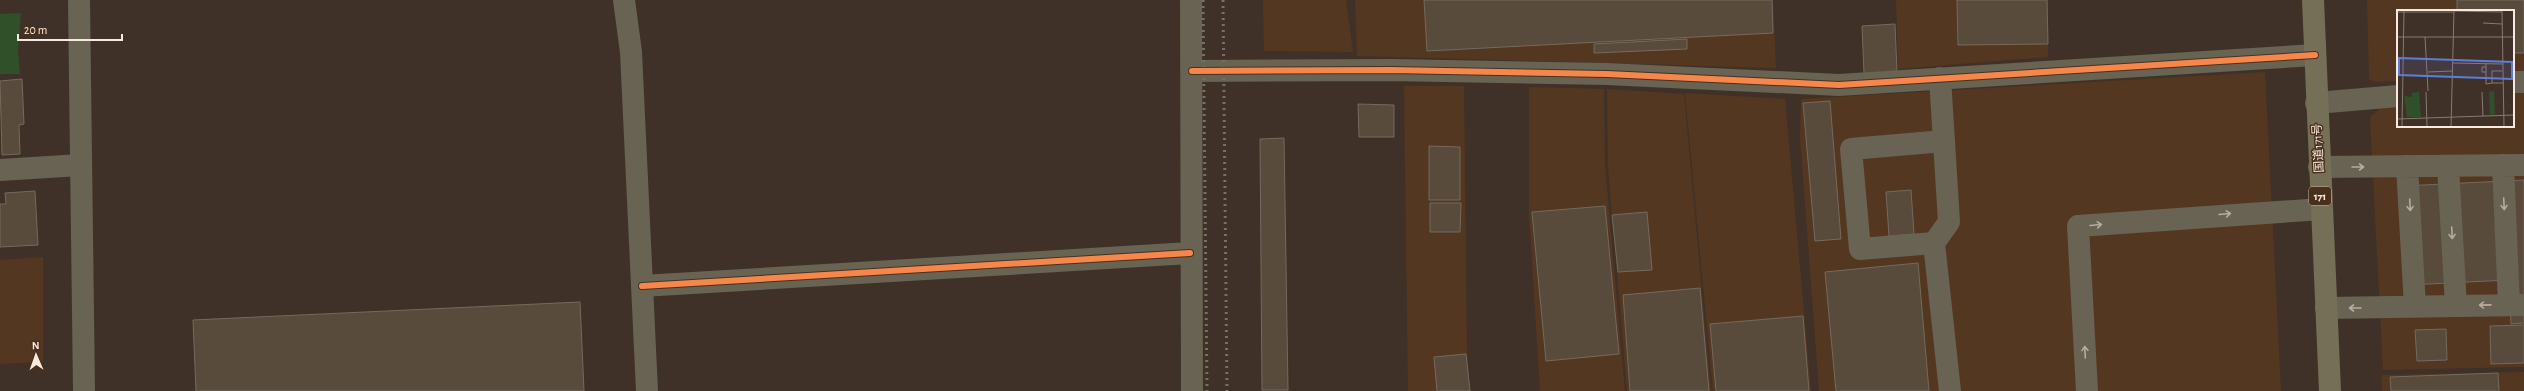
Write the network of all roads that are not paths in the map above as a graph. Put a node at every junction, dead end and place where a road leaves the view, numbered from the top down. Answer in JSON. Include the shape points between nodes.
{"nodes":[{"id":1,"x":79,"y":0,"type":"edge"},
{"id":2,"x":624,"y":0,"type":"edge"},
{"id":3,"x":1191,"y":0,"type":"edge"},
{"id":4,"x":2313,"y":0,"type":"edge"},
{"id":5,"x":2315,"y":55,"type":"junction"},
{"id":6,"x":1192,"y":71,"type":"junction"},
{"id":7,"x":1940,"y":78,"type":"junction"},
{"id":8,"x":2397,"y":96,"type":"edge"},
{"id":9,"x":2316,"y":103,"type":"junction"},
{"id":10,"x":1944,"y":141,"type":"junction"},
{"id":11,"x":80,"y":165,"type":"junction"},
{"id":12,"x":2503,"y":165,"type":"junction"},
{"id":13,"x":2524,"y":165,"type":"edge"},
{"id":14,"x":2407,"y":166,"type":"junction"},
{"id":15,"x":2448,"y":166,"type":"junction"},
{"id":16,"x":2319,"y":167,"type":"junction"},
{"id":17,"x":0,"y":170,"type":"edge"},
{"id":18,"x":2322,"y":208,"type":"junction"},
{"id":19,"x":1934,"y":244,"type":"junction"},
{"id":20,"x":1190,"y":253,"type":"junction"},
{"id":21,"x":642,"y":286,"type":"junction"},
{"id":22,"x":2516,"y":305,"type":"edge"},
{"id":23,"x":2415,"y":306,"type":"junction"},
{"id":24,"x":2456,"y":306,"type":"junction"},
{"id":25,"x":2326,"y":308,"type":"junction"},
{"id":26,"x":84,"y":391,"type":"edge"},
{"id":27,"x":647,"y":391,"type":"edge"},
{"id":28,"x":1192,"y":391,"type":"edge"},
{"id":29,"x":1950,"y":391,"type":"edge"},
{"id":30,"x":2087,"y":391,"type":"edge"},
{"id":31,"x":2330,"y":391,"type":"edge"}],
"edges":[{"from":1,"to":11,"type":"street"},
{"from":2,"to":21,"type":"street","via":[[632,52]]},
{"from":3,"to":6,"type":"street"},
{"from":4,"to":5,"type":"highway","name":"国道171号","number":"171"},
{"from":5,"to":7,"type":"street"},
{"from":5,"to":9,"type":"highway","name":"国道171号","number":"171"},
{"from":6,"to":7,"type":"street","via":[[1391,70],[1607,74],[1838,85]]},
{"from":6,"to":20,"type":"street"},
{"from":7,"to":10,"type":"street"},
{"from":8,"to":9,"type":"street"},
{"from":9,"to":16,"type":"highway","name":"国道171号","number":"171"},
{"from":10,"to":19,"type":"street","via":[[1949,222]]},
{"from":10,"to":19,"type":"street","via":[[1851,149],[1860,249]]},
{"from":11,"to":17,"type":"street"},
{"from":11,"to":26,"type":"street"},
{"from":12,"to":13,"type":"street"},
{"from":12,"to":15,"type":"street"},
{"from":12,"to":22,"type":"street","one_way":true},
{"from":14,"to":15,"type":"street"},
{"from":16,"to":14,"type":"street","one_way":true},
{"from":14,"to":23,"type":"street","one_way":true},
{"from":15,"to":24,"type":"street","one_way":true},
{"from":16,"to":18,"type":"highway","name":"国道171号","number":"171"},
{"from":18,"to":25,"type":"highway","name":"国道171号","number":"171"},
{"from":30,"to":18,"type":"street","one_way":true,"via":[[2078,226]]},
{"from":19,"to":29,"type":"street"},
{"from":20,"to":21,"type":"street"},
{"from":20,"to":28,"type":"street"},
{"from":21,"to":27,"type":"street"},
{"from":22,"to":24,"type":"street","one_way":true},
{"from":23,"to":24,"type":"street"},
{"from":23,"to":25,"type":"street","one_way":true},
{"from":25,"to":31,"type":"highway","name":"国道171号","number":"171"}]}
